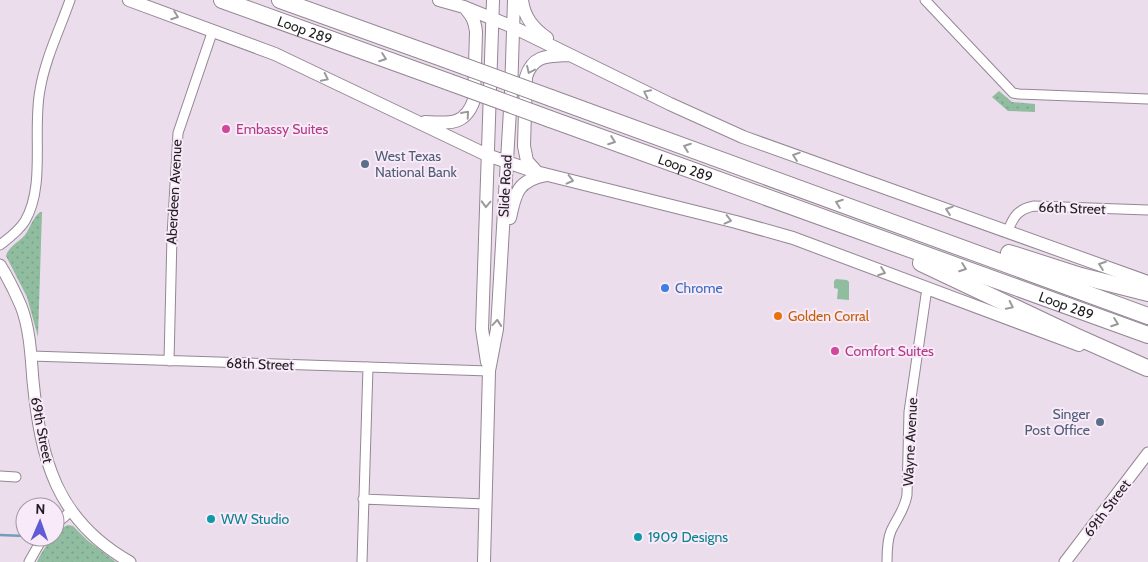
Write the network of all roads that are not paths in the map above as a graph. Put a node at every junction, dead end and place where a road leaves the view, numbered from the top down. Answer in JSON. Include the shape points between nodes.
{"nodes":[{"id":1,"x":70,"y":0,"type":"edge"},
{"id":2,"x":129,"y":0,"type":"edge"},
{"id":3,"x":222,"y":0,"type":"edge"},
{"id":4,"x":280,"y":0,"type":"edge"},
{"id":5,"x":292,"y":0,"type":"edge"},
{"id":6,"x":439,"y":0,"type":"edge"},
{"id":7,"x":493,"y":0,"type":"edge"},
{"id":8,"x":514,"y":0,"type":"edge"},
{"id":9,"x":522,"y":0,"type":"edge"},
{"id":10,"x":925,"y":0,"type":"edge"},
{"id":11,"x":464,"y":8,"type":"junction"},
{"id":12,"x":492,"y":19,"type":"junction"},
{"id":13,"x":343,"y":23,"type":"junction"},
{"id":14,"x":513,"y":27,"type":"junction"},
{"id":15,"x":213,"y":30,"type":"junction"},
{"id":16,"x":572,"y":55,"type":"junction"},
{"id":17,"x":1148,"y":99,"type":"edge"},
{"id":18,"x":420,"y":122,"type":"junction"},
{"id":19,"x":488,"y":155,"type":"junction"},
{"id":20,"x":506,"y":162,"type":"junction"},
{"id":21,"x":543,"y":173,"type":"junction"},
{"id":22,"x":1148,"y":210,"type":"edge"},
{"id":23,"x":872,"y":214,"type":"junction"},
{"id":24,"x":824,"y":218,"type":"junction"},
{"id":25,"x":1008,"y":231,"type":"junction"},
{"id":26,"x":0,"y":245,"type":"edge"},
{"id":27,"x":501,"y":262,"type":"junction"},
{"id":28,"x":0,"y":265,"type":"edge"},
{"id":29,"x":1148,"y":282,"type":"edge"},
{"id":30,"x":928,"y":289,"type":"junction"},
{"id":31,"x":1148,"y":293,"type":"edge"},
{"id":32,"x":1148,"y":316,"type":"edge"},
{"id":33,"x":1148,"y":335,"type":"edge"},
{"id":34,"x":31,"y":356,"type":"junction"},
{"id":35,"x":169,"y":360,"type":"junction"},
{"id":36,"x":368,"y":367,"type":"junction"},
{"id":37,"x":1148,"y":368,"type":"edge"},
{"id":38,"x":489,"y":371,"type":"junction"},
{"id":39,"x":1148,"y":453,"type":"edge"},
{"id":40,"x":0,"y":476,"type":"edge"},
{"id":41,"x":16,"y":477,"type":"dead end"},
{"id":42,"x":364,"y":499,"type":"junction"},
{"id":43,"x":485,"y":504,"type":"junction"},
{"id":44,"x":71,"y":510,"type":"junction"},
{"id":45,"x":65,"y":516,"type":"edge"},
{"id":46,"x":37,"y":547,"type":"edge"},
{"id":47,"x":29,"y":562,"type":"edge"},
{"id":48,"x":130,"y":562,"type":"edge"},
{"id":49,"x":362,"y":562,"type":"edge"},
{"id":50,"x":484,"y":562,"type":"edge"},
{"id":51,"x":887,"y":562,"type":"edge"},
{"id":52,"x":1065,"y":562,"type":"edge"}],
"edges":[{"from":1,"to":26,"type":"street","via":[[39,93],[36,180],[32,203],[24,223]]},
{"from":2,"to":15,"type":"main road","one_way":true},
{"from":3,"to":24,"type":"highway","name":"Loop 289","one_way":true,"bridge":true},
{"from":4,"to":13,"type":"highway","name":"Loop 289"},
{"from":5,"to":13,"type":"highway"},
{"from":6,"to":11,"type":"main road"},
{"from":7,"to":12,"type":"main road","name":"Slide Road"},
{"from":8,"to":14,"type":"main road","name":"Slide Road"},
{"from":9,"to":16,"type":"main road","via":[[532,26]]},
{"from":10,"to":17,"type":"street","via":[[1013,93]]},
{"from":11,"to":12,"type":"main road"},
{"from":18,"to":11,"type":"main road","one_way":true,"via":[[452,123],[467,114],[474,100],[475,24]]},
{"from":12,"to":14,"type":"main road"},
{"from":12,"to":19,"type":"main road","name":"Slide Road"},
{"from":23,"to":13,"type":"highway","name":"Loop 289","one_way":true,"bridge":true},
{"from":14,"to":16,"type":"main road"},
{"from":14,"to":20,"type":"main road","name":"Slide Road"},
{"from":15,"to":18,"type":"main road","one_way":true,"via":[[275,54]]},
{"from":15,"to":35,"type":"street","name":"Aberdeen Avenue","via":[[178,133]]},
{"from":16,"to":21,"type":"main road","one_way":true,"via":[[544,57],[532,64],[526,77],[524,146],[527,161]]},
{"from":25,"to":16,"type":"main road","one_way":true,"via":[[743,136]]},
{"from":18,"to":19,"type":"main road"},
{"from":19,"to":20,"type":"main road"},
{"from":19,"to":38,"type":"main road","name":"Slide Road","one_way":true,"via":[[482,329]]},
{"from":20,"to":21,"type":"main road"},
{"from":20,"to":27,"type":"main road","name":"Slide Road"},
{"from":21,"to":27,"type":"main road","via":[[527,181],[514,196]]},
{"from":21,"to":30,"type":"main road","one_way":true,"via":[[793,238]]},
{"from":22,"to":25,"type":"street","name":"66th Street","via":[[1034,206],[1016,214]]},
{"from":23,"to":31,"type":"highway","via":[[929,227],[1080,276]]},
{"from":23,"to":32,"type":"highway","name":"Loop 289"},
{"from":24,"to":33,"type":"highway","name":"Loop 289","one_way":true},
{"from":24,"to":37,"type":"highway","one_way":true},
{"from":29,"to":25,"type":"main road","one_way":true},
{"from":38,"to":27,"type":"main road","name":"Slide Road","one_way":true,"via":[[497,329]]},
{"from":28,"to":34,"type":"street","via":[[21,307]]},
{"from":30,"to":37,"type":"main road"},
{"from":30,"to":51,"type":"street","name":"Wayne Avenue","via":[[909,412],[908,495],[891,532]]},
{"from":34,"to":35,"type":"street","name":"68th Street"},
{"from":34,"to":44,"type":"street","name":"69th Street","via":[[42,447],[54,480]]},
{"from":35,"to":36,"type":"street","name":"68th Street"},
{"from":36,"to":38,"type":"street","name":"68th Street"},
{"from":36,"to":42,"type":"street"},
{"from":38,"to":43,"type":"main road","name":"Slide Road"},
{"from":39,"to":52,"type":"street","name":"69th Street"},
{"from":40,"to":41,"type":"street"},
{"from":42,"to":43,"type":"street"},
{"from":42,"to":49,"type":"street"},
{"from":43,"to":50,"type":"main road","name":"Slide Road"},
{"from":44,"to":45,"type":"street"},
{"from":44,"to":48,"type":"street","name":"69th Street","via":[[104,546]]},
{"from":46,"to":47,"type":"street"}]}
